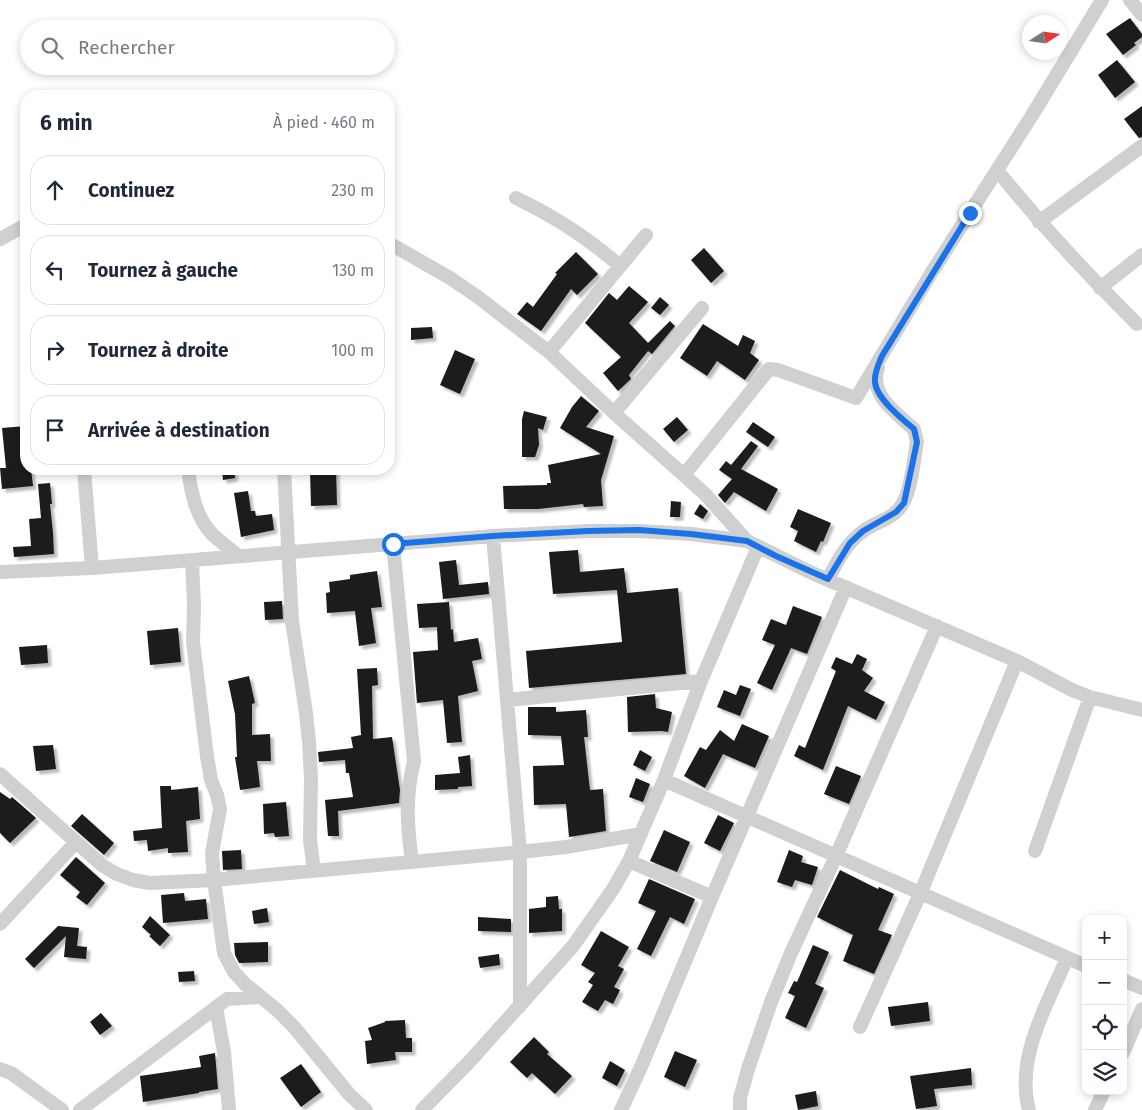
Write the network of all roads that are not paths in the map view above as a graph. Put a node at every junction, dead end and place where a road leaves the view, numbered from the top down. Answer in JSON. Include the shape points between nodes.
{"nodes":[{"id":1,"x":1102,"y":0,"type":"edge"},
{"id":2,"x":1130,"y":0,"type":"edge"},
{"id":3,"x":1142,"y":15,"type":"edge"},
{"id":4,"x":1142,"y":146,"type":"edge"},
{"id":5,"x":997,"y":170,"type":"junction"},
{"id":6,"x":516,"y":198,"type":"dead end"},
{"id":7,"x":1039,"y":222,"type":"junction"},
{"id":8,"x":20,"y":228,"type":"edge"},
{"id":9,"x":646,"y":235,"type":"dead end"},
{"id":10,"x":0,"y":239,"type":"edge"},
{"id":11,"x":395,"y":246,"type":"edge"},
{"id":12,"x":1142,"y":255,"type":"edge"},
{"id":13,"x":620,"y":266,"type":"junction"},
{"id":14,"x":1100,"y":288,"type":"junction"},
{"id":15,"x":702,"y":308,"type":"dead end"},
{"id":16,"x":1137,"y":324,"type":"dead end"},
{"id":17,"x":549,"y":352,"type":"junction"},
{"id":18,"x":882,"y":356,"type":"junction"},
{"id":19,"x":614,"y":413,"type":"junction"},
{"id":20,"x":84,"y":475,"type":"edge"},
{"id":21,"x":189,"y":475,"type":"edge"},
{"id":22,"x":284,"y":475,"type":"edge"},
{"id":23,"x":684,"y":475,"type":"junction"},
{"id":24,"x":493,"y":536,"type":"junction"},
{"id":25,"x":393,"y":544,"type":"junction"},
{"id":26,"x":753,"y":544,"type":"junction"},
{"id":27,"x":289,"y":552,"type":"junction"},
{"id":28,"x":238,"y":556,"type":"junction"},
{"id":29,"x":192,"y":560,"type":"junction"},
{"id":30,"x":92,"y":568,"type":"junction"},
{"id":31,"x":0,"y":572,"type":"edge"},
{"id":32,"x":828,"y":579,"type":"junction"},
{"id":33,"x":846,"y":587,"type":"junction"},
{"id":34,"x":937,"y":626,"type":"junction"},
{"id":35,"x":1017,"y":661,"type":"junction"},
{"id":36,"x":701,"y":681,"type":"junction"},
{"id":37,"x":1090,"y":697,"type":"junction"},
{"id":38,"x":507,"y":700,"type":"junction"},
{"id":39,"x":1142,"y":710,"type":"edge"},
{"id":40,"x":0,"y":774,"type":"edge"},
{"id":41,"x":664,"y":780,"type":"junction"},
{"id":42,"x":747,"y":818,"type":"junction"},
{"id":43,"x":641,"y":834,"type":"junction"},
{"id":44,"x":76,"y":842,"type":"junction"},
{"id":45,"x":1035,"y":851,"type":"dead end"},
{"id":46,"x":520,"y":852,"type":"junction"},
{"id":47,"x":836,"y":856,"type":"junction"},
{"id":48,"x":630,"y":861,"type":"junction"},
{"id":49,"x":412,"y":862,"type":"junction"},
{"id":50,"x":314,"y":872,"type":"junction"},
{"id":51,"x":214,"y":880,"type":"junction"},
{"id":52,"x":920,"y":894,"type":"junction"},
{"id":53,"x":712,"y":897,"type":"junction"},
{"id":54,"x":0,"y":924,"type":"edge"},
{"id":55,"x":1067,"y":958,"type":"junction"},
{"id":56,"x":1082,"y":964,"type":"edge"},
{"id":57,"x":234,"y":972,"type":"junction"},
{"id":58,"x":1127,"y":982,"type":"edge"},
{"id":59,"x":1142,"y":988,"type":"edge"},
{"id":60,"x":260,"y":997,"type":"junction"},
{"id":61,"x":222,"y":1003,"type":"junction"},
{"id":62,"x":520,"y":1006,"type":"junction"},
{"id":63,"x":1142,"y":1009,"type":"edge"},
{"id":64,"x":860,"y":1027,"type":"dead end"},
{"id":65,"x":1124,"y":1050,"type":"edge"},
{"id":66,"x":0,"y":1069,"type":"edge"},
{"id":67,"x":1102,"y":1095,"type":"edge"},
{"id":68,"x":62,"y":1110,"type":"edge"},
{"id":69,"x":80,"y":1110,"type":"edge"},
{"id":70,"x":230,"y":1110,"type":"edge"},
{"id":71,"x":366,"y":1110,"type":"edge"},
{"id":72,"x":422,"y":1110,"type":"edge"},
{"id":73,"x":621,"y":1110,"type":"edge"},
{"id":74,"x":740,"y":1110,"type":"edge"},
{"id":75,"x":1029,"y":1110,"type":"edge"},
{"id":76,"x":1095,"y":1110,"type":"edge"}],
"edges":[{"from":1,"to":5,"type":"street"},
{"from":2,"to":3,"type":"street"},
{"from":4,"to":7,"type":"street"},
{"from":5,"to":7,"type":"street"},
{"from":5,"to":18,"type":"street"},
{"from":6,"to":13,"type":"street","via":[[572,228]]},
{"from":7,"to":14,"type":"street"},
{"from":8,"to":10,"type":"street"},
{"from":9,"to":13,"type":"street"},
{"from":11,"to":17,"type":"street","via":[[478,297]]},
{"from":12,"to":14,"type":"street"},
{"from":13,"to":17,"type":"street"},
{"from":14,"to":16,"type":"street"},
{"from":15,"to":19,"type":"street"},
{"from":17,"to":19,"type":"street"},
{"from":18,"to":23,"type":"street","via":[[856,398],[778,370],[769,370]]},
{"from":18,"to":32,"type":"street","via":[[875,375],[876,388],[916,435],[904,503],[850,543]]},
{"from":19,"to":23,"type":"street"},
{"from":20,"to":30,"type":"street"},
{"from":21,"to":28,"type":"street","via":[[200,517],[212,534]]},
{"from":22,"to":27,"type":"street"},
{"from":23,"to":26,"type":"street"},
{"from":24,"to":25,"type":"street"},
{"from":24,"to":26,"type":"street","via":[[639,530]]},
{"from":24,"to":38,"type":"street"},
{"from":25,"to":27,"type":"street"},
{"from":25,"to":49,"type":"street","via":[[413,740],[414,761],[407,803]]},
{"from":26,"to":32,"type":"street"},
{"from":26,"to":36,"type":"street"},
{"from":27,"to":28,"type":"street"},
{"from":27,"to":50,"type":"street","via":[[292,621],[309,742],[310,840]]},
{"from":28,"to":29,"type":"street"},
{"from":29,"to":30,"type":"street"},
{"from":29,"to":51,"type":"street","via":[[192,642],[211,780],[220,809],[212,852]]},
{"from":30,"to":31,"type":"street"},
{"from":32,"to":33,"type":"street"},
{"from":33,"to":34,"type":"street"},
{"from":33,"to":42,"type":"street"},
{"from":34,"to":35,"type":"street"},
{"from":34,"to":47,"type":"street"},
{"from":35,"to":37,"type":"street"},
{"from":35,"to":52,"type":"street"},
{"from":36,"to":38,"type":"street"},
{"from":36,"to":41,"type":"street"},
{"from":37,"to":39,"type":"street"},
{"from":37,"to":45,"type":"street"},
{"from":38,"to":46,"type":"street"},
{"from":40,"to":44,"type":"street"},
{"from":41,"to":42,"type":"street"},
{"from":41,"to":43,"type":"street"},
{"from":42,"to":47,"type":"street"},
{"from":42,"to":53,"type":"street"},
{"from":43,"to":46,"type":"street"},
{"from":43,"to":48,"type":"street"},
{"from":44,"to":51,"type":"street","via":[[103,866],[133,880],[150,883]]},
{"from":44,"to":54,"type":"street"},
{"from":46,"to":49,"type":"street"},
{"from":46,"to":62,"type":"street"},
{"from":47,"to":52,"type":"street"},
{"from":47,"to":74,"type":"street","via":[[771,1002],[748,1069]]},
{"from":48,"to":53,"type":"street"},
{"from":48,"to":62,"type":"street","via":[[573,946]]},
{"from":49,"to":50,"type":"street"},
{"from":50,"to":51,"type":"street"},
{"from":51,"to":57,"type":"street","via":[[224,953]]},
{"from":52,"to":55,"type":"street"},
{"from":52,"to":64,"type":"street"},
{"from":53,"to":73,"type":"street"},
{"from":55,"to":56,"type":"street"},
{"from":55,"to":75,"type":"street","via":[[1028,1056],[1025,1080]]},
{"from":57,"to":60,"type":"street"},
{"from":57,"to":61,"type":"street"},
{"from":58,"to":59,"type":"street"},
{"from":60,"to":61,"type":"street"},
{"from":60,"to":71,"type":"street","via":[[294,1027]]},
{"from":61,"to":69,"type":"street"},
{"from":61,"to":70,"type":"street"},
{"from":62,"to":72,"type":"street"},
{"from":63,"to":65,"type":"street"},
{"from":66,"to":68,"type":"street","via":[[11,1073]]},
{"from":67,"to":76,"type":"street"}]}
